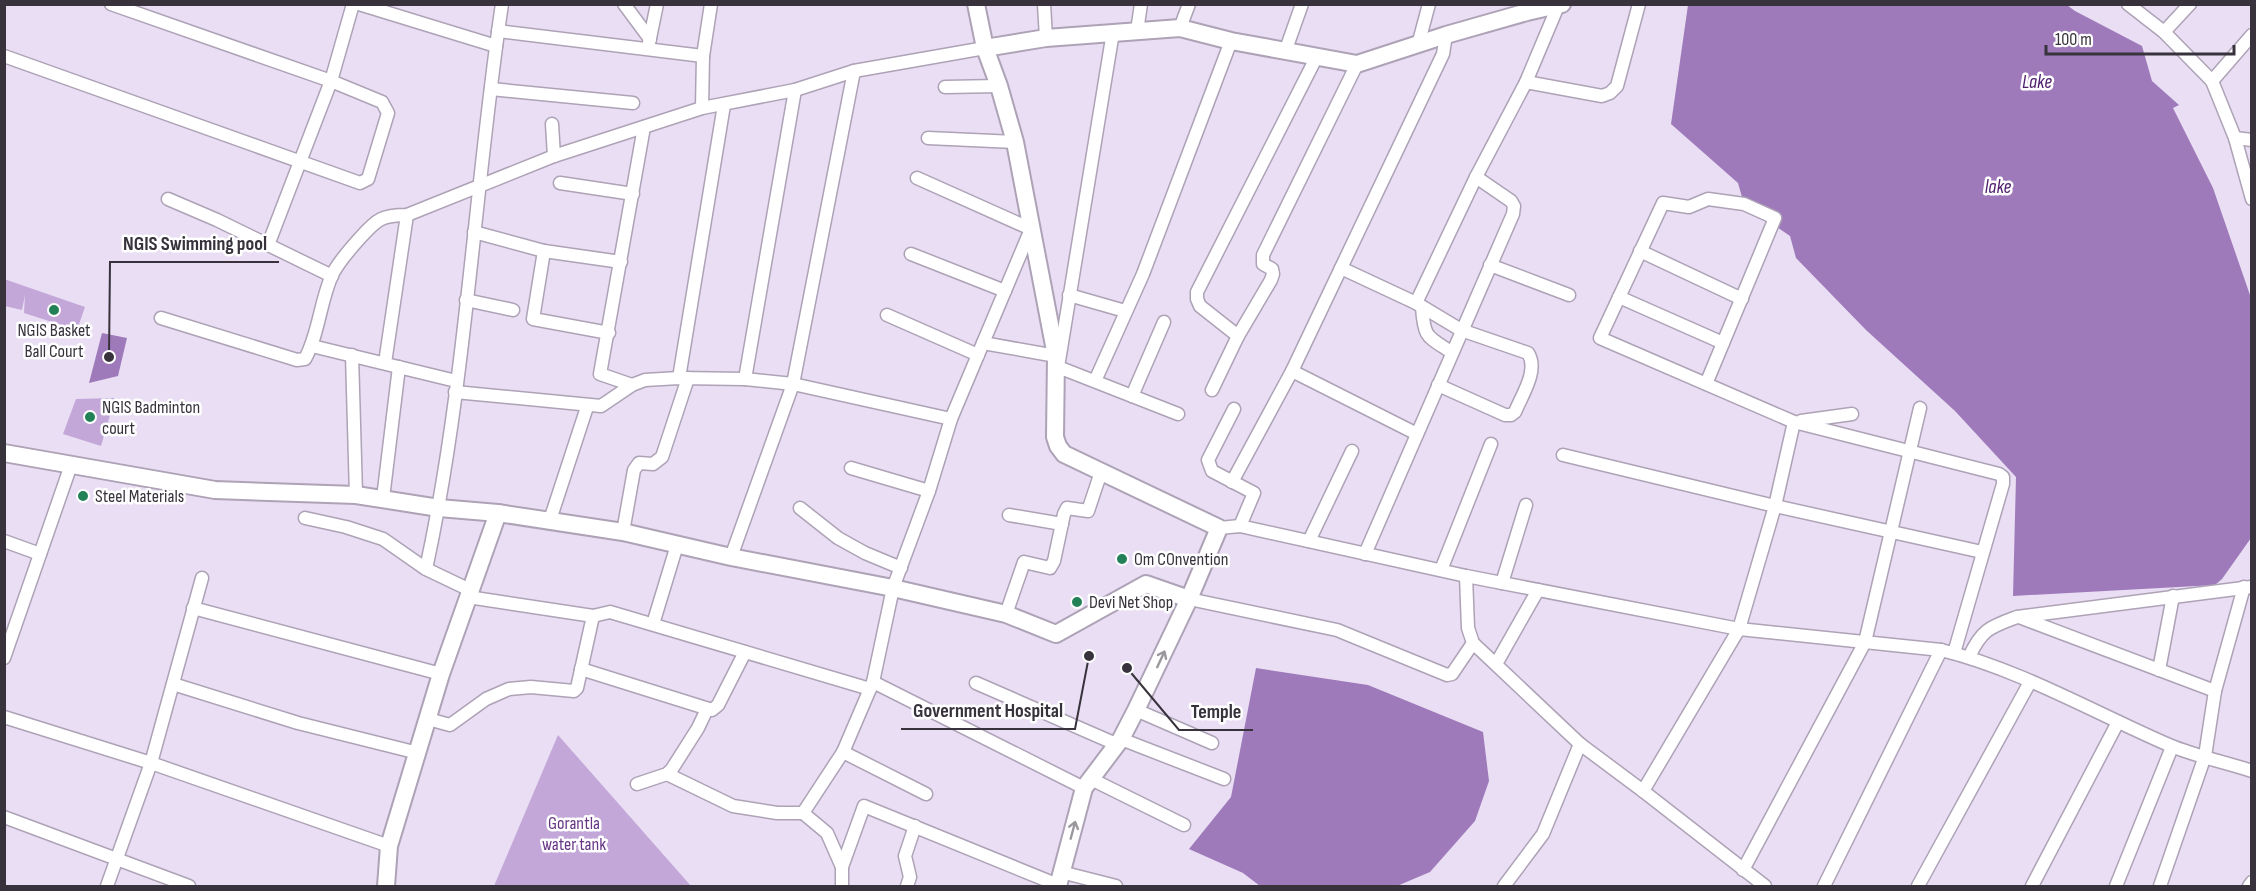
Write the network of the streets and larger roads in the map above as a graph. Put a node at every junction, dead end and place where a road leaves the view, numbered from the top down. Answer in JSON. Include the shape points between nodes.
{"nodes":[{"id":1,"x":111,"y":4,"type":"edge"},
{"id":2,"x":353,"y":4,"type":"edge"},
{"id":3,"x":359,"y":4,"type":"edge"},
{"id":4,"x":502,"y":4,"type":"edge"},
{"id":5,"x":624,"y":4,"type":"edge"},
{"id":6,"x":657,"y":4,"type":"edge"},
{"id":7,"x":711,"y":4,"type":"edge"},
{"id":8,"x":976,"y":4,"type":"edge"},
{"id":9,"x":1044,"y":4,"type":"edge"},
{"id":10,"x":1141,"y":4,"type":"edge"},
{"id":11,"x":1189,"y":4,"type":"edge"},
{"id":12,"x":1302,"y":4,"type":"edge"},
{"id":13,"x":1429,"y":4,"type":"edge"},
{"id":14,"x":1639,"y":4,"type":"edge"},
{"id":15,"x":2128,"y":4,"type":"edge"},
{"id":16,"x":2190,"y":4,"type":"edge"},
{"id":17,"x":1560,"y":5,"type":"edge"},
{"id":18,"x":1528,"y":8,"type":"edge"},
{"id":19,"x":1180,"y":28,"type":"junction"},
{"id":20,"x":498,"y":31,"type":"junction"},
{"id":21,"x":1137,"y":31,"type":"junction"},
{"id":22,"x":1113,"y":32,"type":"junction"},
{"id":23,"x":2164,"y":33,"type":"junction"},
{"id":24,"x":1446,"y":35,"type":"junction"},
{"id":25,"x":2252,"y":35,"type":"edge"},
{"id":26,"x":1046,"y":38,"type":"junction"},
{"id":27,"x":1231,"y":41,"type":"junction"},
{"id":28,"x":649,"y":44,"type":"junction"},
{"id":29,"x":1418,"y":45,"type":"junction"},
{"id":30,"x":496,"y":46,"type":"junction"},
{"id":31,"x":986,"y":48,"type":"junction"},
{"id":32,"x":1285,"y":52,"type":"junction"},
{"id":33,"x":4,"y":56,"type":"edge"},
{"id":34,"x":703,"y":56,"type":"junction"},
{"id":35,"x":1316,"y":58,"type":"junction"},
{"id":36,"x":1357,"y":64,"type":"junction"},
{"id":37,"x":854,"y":71,"type":"junction"},
{"id":38,"x":331,"y":81,"type":"junction"},
{"id":39,"x":2212,"y":81,"type":"junction"},
{"id":40,"x":1526,"y":82,"type":"junction"},
{"id":41,"x":999,"y":86,"type":"junction"},
{"id":42,"x":945,"y":87,"type":"dead end"},
{"id":43,"x":491,"y":89,"type":"junction"},
{"id":44,"x":795,"y":90,"type":"junction"},
{"id":45,"x":633,"y":103,"type":"dead end"},
{"id":46,"x":724,"y":105,"type":"junction"},
{"id":47,"x":702,"y":108,"type":"junction"},
{"id":48,"x":552,"y":124,"type":"dead end"},
{"id":49,"x":644,"y":127,"type":"junction"},
{"id":50,"x":928,"y":138,"type":"dead end"},
{"id":51,"x":2235,"y":138,"type":"junction"},
{"id":52,"x":2252,"y":140,"type":"edge"},
{"id":53,"x":1015,"y":142,"type":"junction"},
{"id":54,"x":554,"y":156,"type":"junction"},
{"id":55,"x":301,"y":161,"type":"junction"},
{"id":56,"x":1476,"y":177,"type":"junction"},
{"id":57,"x":917,"y":178,"type":"dead end"},
{"id":58,"x":560,"y":183,"type":"dead end"},
{"id":59,"x":481,"y":185,"type":"junction"},
{"id":60,"x":633,"y":194,"type":"junction"},
{"id":61,"x":168,"y":199,"type":"dead end"},
{"id":62,"x":2252,"y":199,"type":"edge"},
{"id":63,"x":407,"y":215,"type":"junction"},
{"id":64,"x":1031,"y":229,"type":"junction"},
{"id":65,"x":474,"y":232,"type":"junction"},
{"id":66,"x":268,"y":245,"type":"junction"},
{"id":67,"x":544,"y":251,"type":"junction"},
{"id":68,"x":1640,"y":251,"type":"junction"},
{"id":69,"x":911,"y":254,"type":"dead end"},
{"id":70,"x":621,"y":262,"type":"junction"},
{"id":71,"x":1490,"y":265,"type":"junction"},
{"id":72,"x":1341,"y":268,"type":"junction"},
{"id":73,"x":332,"y":276,"type":"junction"},
{"id":74,"x":1005,"y":291,"type":"junction"},
{"id":75,"x":1069,"y":295,"type":"junction"},
{"id":76,"x":1569,"y":296,"type":"dead end"},
{"id":77,"x":1619,"y":297,"type":"junction"},
{"id":78,"x":1742,"y":298,"type":"junction"},
{"id":79,"x":466,"y":300,"type":"junction"},
{"id":80,"x":1419,"y":305,"type":"junction"},
{"id":81,"x":513,"y":310,"type":"dead end"},
{"id":82,"x":1125,"y":311,"type":"junction"},
{"id":83,"x":887,"y":315,"type":"dead end"},
{"id":84,"x":161,"y":318,"type":"dead end"},
{"id":85,"x":1164,"y":322,"type":"dead end"},
{"id":86,"x":1461,"y":330,"type":"junction"},
{"id":87,"x":609,"y":333,"type":"junction"},
{"id":88,"x":1238,"y":336,"type":"junction"},
{"id":89,"x":1723,"y":343,"type":"junction"},
{"id":90,"x":312,"y":345,"type":"junction"},
{"id":91,"x":981,"y":349,"type":"junction"},
{"id":92,"x":1452,"y":352,"type":"junction"},
{"id":93,"x":352,"y":356,"type":"junction"},
{"id":94,"x":1057,"y":362,"type":"junction"},
{"id":95,"x":385,"y":363,"type":"junction"},
{"id":96,"x":399,"y":367,"type":"junction"},
{"id":97,"x":1292,"y":371,"type":"junction"},
{"id":98,"x":684,"y":378,"type":"junction"},
{"id":99,"x":745,"y":379,"type":"junction"},
{"id":100,"x":1095,"y":381,"type":"junction"},
{"id":101,"x":793,"y":384,"type":"junction"},
{"id":102,"x":1706,"y":384,"type":"junction"},
{"id":103,"x":632,"y":385,"type":"junction"},
{"id":104,"x":1437,"y":385,"type":"junction"},
{"id":105,"x":455,"y":387,"type":"junction"},
{"id":106,"x":1212,"y":390,"type":"dead end"},
{"id":107,"x":1132,"y":396,"type":"junction"},
{"id":108,"x":587,"y":407,"type":"junction"},
{"id":109,"x":1920,"y":408,"type":"dead end"},
{"id":110,"x":1234,"y":409,"type":"dead end"},
{"id":111,"x":1178,"y":414,"type":"dead end"},
{"id":112,"x":1852,"y":414,"type":"dead end"},
{"id":113,"x":951,"y":419,"type":"junction"},
{"id":114,"x":1794,"y":422,"type":"junction"},
{"id":115,"x":1417,"y":434,"type":"junction"},
{"id":116,"x":1491,"y":444,"type":"dead end"},
{"id":117,"x":1353,"y":451,"type":"dead end"},
{"id":118,"x":1912,"y":451,"type":"junction"},
{"id":119,"x":4,"y":453,"type":"edge"},
{"id":120,"x":1563,"y":455,"type":"dead end"},
{"id":121,"x":70,"y":465,"type":"junction"},
{"id":122,"x":851,"y":468,"type":"dead end"},
{"id":123,"x":1101,"y":472,"type":"junction"},
{"id":124,"x":1232,"y":482,"type":"junction"},
{"id":125,"x":928,"y":491,"type":"junction"},
{"id":126,"x":356,"y":495,"type":"junction"},
{"id":127,"x":383,"y":498,"type":"junction"},
{"id":128,"x":1526,"y":505,"type":"dead end"},
{"id":129,"x":1775,"y":506,"type":"junction"},
{"id":130,"x":439,"y":508,"type":"junction"},
{"id":131,"x":800,"y":508,"type":"dead end"},
{"id":132,"x":498,"y":513,"type":"junction"},
{"id":133,"x":1009,"y":515,"type":"dead end"},
{"id":134,"x":305,"y":518,"type":"dead end"},
{"id":135,"x":550,"y":520,"type":"junction"},
{"id":136,"x":1062,"y":524,"type":"junction"},
{"id":137,"x":1240,"y":526,"type":"junction"},
{"id":138,"x":1219,"y":528,"type":"junction"},
{"id":139,"x":623,"y":532,"type":"junction"},
{"id":140,"x":1891,"y":532,"type":"junction"},
{"id":141,"x":1310,"y":541,"type":"junction"},
{"id":142,"x":4,"y":542,"type":"edge"},
{"id":143,"x":677,"y":545,"type":"junction"},
{"id":144,"x":1982,"y":552,"type":"junction"},
{"id":145,"x":40,"y":554,"type":"junction"},
{"id":146,"x":1365,"y":554,"type":"junction"},
{"id":147,"x":731,"y":557,"type":"junction"},
{"id":148,"x":901,"y":568,"type":"junction"},
{"id":149,"x":426,"y":570,"type":"junction"},
{"id":150,"x":1441,"y":570,"type":"junction"},
{"id":151,"x":1466,"y":576,"type":"junction"},
{"id":152,"x":201,"y":578,"type":"dead end"},
{"id":153,"x":1502,"y":583,"type":"junction"},
{"id":154,"x":2248,"y":587,"type":"edge"},
{"id":155,"x":893,"y":588,"type":"junction"},
{"id":156,"x":1538,"y":590,"type":"junction"},
{"id":157,"x":469,"y":593,"type":"junction"},
{"id":158,"x":2173,"y":596,"type":"junction"},
{"id":159,"x":1189,"y":600,"type":"junction"},
{"id":160,"x":193,"y":608,"type":"junction"},
{"id":161,"x":1006,"y":614,"type":"junction"},
{"id":162,"x":593,"y":616,"type":"junction"},
{"id":163,"x":2017,"y":617,"type":"junction"},
{"id":164,"x":653,"y":624,"type":"junction"},
{"id":165,"x":10,"y":625,"type":"edge"},
{"id":166,"x":1739,"y":628,"type":"junction"},
{"id":167,"x":1865,"y":642,"type":"junction"},
{"id":168,"x":1473,"y":644,"type":"junction"},
{"id":169,"x":745,"y":652,"type":"junction"},
{"id":170,"x":1947,"y":652,"type":"junction"},
{"id":171,"x":1970,"y":657,"type":"junction"},
{"id":172,"x":4,"y":658,"type":"edge"},
{"id":173,"x":1496,"y":664,"type":"junction"},
{"id":174,"x":581,"y":669,"type":"junction"},
{"id":175,"x":2159,"y":670,"type":"junction"},
{"id":176,"x":441,"y":674,"type":"junction"},
{"id":177,"x":2030,"y":682,"type":"junction"},
{"id":178,"x":976,"y":683,"type":"dead end"},
{"id":179,"x":173,"y":684,"type":"junction"},
{"id":180,"x":871,"y":685,"type":"junction"},
{"id":181,"x":2215,"y":691,"type":"junction"},
{"id":182,"x":707,"y":709,"type":"junction"},
{"id":183,"x":1136,"y":710,"type":"junction"},
{"id":184,"x":4,"y":717,"type":"edge"},
{"id":185,"x":428,"y":718,"type":"junction"},
{"id":186,"x":2118,"y":722,"type":"junction"},
{"id":187,"x":1118,"y":742,"type":"junction"},
{"id":188,"x":1212,"y":743,"type":"dead end"},
{"id":189,"x":1580,"y":744,"type":"junction"},
{"id":190,"x":2172,"y":747,"type":"junction"},
{"id":191,"x":843,"y":752,"type":"junction"},
{"id":192,"x":418,"y":753,"type":"junction"},
{"id":193,"x":2205,"y":756,"type":"junction"},
{"id":194,"x":151,"y":763,"type":"junction"},
{"id":195,"x":2252,"y":771,"type":"edge"},
{"id":196,"x":667,"y":774,"type":"junction"},
{"id":197,"x":1224,"y":779,"type":"dead end"},
{"id":198,"x":1088,"y":783,"type":"junction"},
{"id":199,"x":636,"y":784,"type":"dead end"},
{"id":200,"x":1643,"y":791,"type":"junction"},
{"id":201,"x":926,"y":794,"type":"dead end"},
{"id":202,"x":803,"y":813,"type":"junction"},
{"id":203,"x":4,"y":817,"type":"edge"},
{"id":204,"x":1184,"y":825,"type":"dead end"},
{"id":205,"x":915,"y":826,"type":"junction"},
{"id":206,"x":389,"y":846,"type":"junction"},
{"id":207,"x":117,"y":861,"type":"junction"},
{"id":208,"x":842,"y":867,"type":"junction"},
{"id":209,"x":1743,"y":870,"type":"junction"},
{"id":210,"x":1059,"y":881,"type":"edge"},
{"id":211,"x":2252,"y":882,"type":"edge"},
{"id":212,"x":107,"y":886,"type":"edge"},
{"id":213,"x":189,"y":886,"type":"edge"},
{"id":214,"x":386,"y":886,"type":"edge"},
{"id":215,"x":842,"y":886,"type":"edge"},
{"id":216,"x":907,"y":886,"type":"edge"},
{"id":217,"x":1116,"y":886,"type":"edge"},
{"id":218,"x":1504,"y":886,"type":"edge"},
{"id":219,"x":1765,"y":886,"type":"edge"},
{"id":220,"x":1824,"y":886,"type":"edge"},
{"id":221,"x":1918,"y":886,"type":"edge"},
{"id":222,"x":2032,"y":886,"type":"edge"},
{"id":223,"x":2116,"y":886,"type":"edge"},
{"id":224,"x":2160,"y":886,"type":"edge"},
{"id":225,"x":2249,"y":886,"type":"edge"}],
"edges":[{"from":1,"to":38,"type":"street"},
{"from":2,"to":38,"type":"street"},
{"from":3,"to":30,"type":"street"},
{"from":4,"to":20,"type":"street"},
{"from":5,"to":28,"type":"street"},
{"from":6,"to":28,"type":"street"},
{"from":7,"to":34,"type":"street"},
{"from":8,"to":31,"type":"street"},
{"from":9,"to":26,"type":"street"},
{"from":10,"to":21,"type":"street"},
{"from":11,"to":19,"type":"street"},
{"from":12,"to":32,"type":"street"},
{"from":13,"to":29,"type":"street"},
{"from":14,"to":40,"type":"street","via":[[1617,87],[1610,93],[1602,96]]},
{"from":15,"to":23,"type":"street"},
{"from":16,"to":23,"type":"street"},
{"from":17,"to":18,"type":"street"},
{"from":17,"to":40,"type":"street"},
{"from":18,"to":24,"type":"street"},
{"from":19,"to":21,"type":"street"},
{"from":19,"to":27,"type":"street"},
{"from":20,"to":28,"type":"street"},
{"from":20,"to":30,"type":"street"},
{"from":21,"to":22,"type":"street"},
{"from":22,"to":26,"type":"street"},
{"from":22,"to":75,"type":"street"},
{"from":23,"to":39,"type":"street"},
{"from":24,"to":29,"type":"street"},
{"from":24,"to":72,"type":"street","via":[[1443,54]]},
{"from":25,"to":39,"type":"street"},
{"from":26,"to":31,"type":"street"},
{"from":27,"to":32,"type":"street"},
{"from":27,"to":82,"type":"street","via":[[1143,274]]},
{"from":28,"to":34,"type":"street"},
{"from":29,"to":36,"type":"street"},
{"from":30,"to":43,"type":"street"},
{"from":31,"to":37,"type":"street"},
{"from":31,"to":41,"type":"street"},
{"from":32,"to":35,"type":"street"},
{"from":33,"to":55,"type":"street"},
{"from":34,"to":47,"type":"street"},
{"from":35,"to":36,"type":"street"},
{"from":35,"to":88,"type":"street","via":[[1197,292],[1200,306]]},
{"from":36,"to":88,"type":"street","via":[[1263,255],[1263,264],[1273,274]]},
{"from":37,"to":44,"type":"street"},
{"from":37,"to":101,"type":"street"},
{"from":38,"to":55,"type":"street"},
{"from":38,"to":55,"type":"street","via":[[386,107],[388,113],[368,179],[360,183]]},
{"from":39,"to":51,"type":"street"},
{"from":40,"to":56,"type":"street"},
{"from":41,"to":42,"type":"street"},
{"from":41,"to":53,"type":"street"},
{"from":43,"to":45,"type":"street"},
{"from":43,"to":59,"type":"street"},
{"from":44,"to":46,"type":"street"},
{"from":44,"to":99,"type":"street"},
{"from":46,"to":47,"type":"street"},
{"from":46,"to":98,"type":"street"},
{"from":47,"to":49,"type":"street"},
{"from":48,"to":54,"type":"street"},
{"from":49,"to":54,"type":"street"},
{"from":49,"to":60,"type":"street"},
{"from":50,"to":53,"type":"street"},
{"from":51,"to":52,"type":"street"},
{"from":51,"to":62,"type":"street"},
{"from":53,"to":64,"type":"street"},
{"from":54,"to":59,"type":"street"},
{"from":55,"to":66,"type":"street"},
{"from":56,"to":71,"type":"street","via":[[1514,206]]},
{"from":56,"to":80,"type":"street"},
{"from":57,"to":64,"type":"street"},
{"from":58,"to":60,"type":"street"},
{"from":59,"to":63,"type":"street"},
{"from":59,"to":65,"type":"street"},
{"from":60,"to":70,"type":"street"},
{"from":61,"to":66,"type":"street"},
{"from":63,"to":73,"type":"street","via":[[386,215],[374,223]]},
{"from":63,"to":95,"type":"street"},
{"from":64,"to":74,"type":"street"},
{"from":64,"to":94,"type":"street"},
{"from":65,"to":67,"type":"street"},
{"from":65,"to":79,"type":"street"},
{"from":66,"to":73,"type":"street"},
{"from":67,"to":70,"type":"street"},
{"from":67,"to":87,"type":"street","via":[[533,319]]},
{"from":68,"to":77,"type":"street"},
{"from":68,"to":78,"type":"street"},
{"from":68,"to":78,"type":"street","via":[[1663,203],[1689,207],[1708,200],[1744,204],[1775,218]]},
{"from":69,"to":74,"type":"street"},
{"from":70,"to":87,"type":"street"},
{"from":71,"to":76,"type":"street"},
{"from":71,"to":86,"type":"street"},
{"from":72,"to":80,"type":"street"},
{"from":72,"to":97,"type":"street"},
{"from":73,"to":90,"type":"street"},
{"from":74,"to":91,"type":"street"},
{"from":75,"to":82,"type":"street"},
{"from":75,"to":94,"type":"street"},
{"from":77,"to":89,"type":"street"},
{"from":77,"to":102,"type":"street","via":[[1600,338]]},
{"from":78,"to":89,"type":"street"},
{"from":79,"to":81,"type":"street"},
{"from":79,"to":105,"type":"street"},
{"from":80,"to":86,"type":"street"},
{"from":80,"to":92,"type":"street","via":[[1427,335]]},
{"from":82,"to":100,"type":"street"},
{"from":83,"to":91,"type":"street"},
{"from":84,"to":90,"type":"street","via":[[297,360],[305,359]]},
{"from":85,"to":107,"type":"street"},
{"from":86,"to":92,"type":"street"},
{"from":86,"to":104,"type":"street","via":[[1528,353],[1532,359],[1532,369],[1515,412],[1505,415]]},
{"from":87,"to":103,"type":"street","via":[[600,374]]},
{"from":88,"to":106,"type":"street"},
{"from":89,"to":102,"type":"street"},
{"from":90,"to":93,"type":"street"},
{"from":91,"to":94,"type":"street"},
{"from":91,"to":113,"type":"street"},
{"from":92,"to":104,"type":"street"},
{"from":93,"to":95,"type":"street"},
{"from":93,"to":126,"type":"street"},
{"from":94,"to":100,"type":"street"},
{"from":94,"to":123,"type":"street","via":[[1058,446],[1064,454]]},
{"from":95,"to":96,"type":"street"},
{"from":96,"to":105,"type":"street"},
{"from":96,"to":127,"type":"street"},
{"from":97,"to":115,"type":"street"},
{"from":97,"to":124,"type":"street"},
{"from":98,"to":99,"type":"street"},
{"from":98,"to":103,"type":"street","via":[[645,380]]},
{"from":98,"to":139,"type":"street","via":[[662,457],[653,464],[639,463],[634,471]]},
{"from":99,"to":101,"type":"street"},
{"from":100,"to":107,"type":"street"},
{"from":101,"to":113,"type":"street"},
{"from":101,"to":147,"type":"street"},
{"from":102,"to":114,"type":"street"},
{"from":103,"to":108,"type":"street","via":[[601,406]]},
{"from":104,"to":115,"type":"street"},
{"from":105,"to":108,"type":"street"},
{"from":105,"to":130,"type":"street"},
{"from":107,"to":111,"type":"street"},
{"from":108,"to":135,"type":"street"},
{"from":109,"to":118,"type":"street"},
{"from":110,"to":124,"type":"street","via":[[1208,460],[1212,471]]},
{"from":112,"to":114,"type":"street"},
{"from":113,"to":125,"type":"street"},
{"from":114,"to":118,"type":"street"},
{"from":114,"to":129,"type":"street"},
{"from":115,"to":146,"type":"street"},
{"from":116,"to":150,"type":"street"},
{"from":117,"to":141,"type":"street"},
{"from":118,"to":140,"type":"street"},
{"from":118,"to":144,"type":"street","via":[[2003,477]]},
{"from":119,"to":121,"type":"street"},
{"from":120,"to":129,"type":"street"},
{"from":121,"to":126,"type":"street","via":[[214,490]]},
{"from":121,"to":145,"type":"street"},
{"from":122,"to":125,"type":"street"},
{"from":123,"to":136,"type":"street","via":[[1088,511],[1068,508]]},
{"from":123,"to":138,"type":"street"},
{"from":124,"to":137,"type":"street","via":[[1254,493]]},
{"from":125,"to":148,"type":"street"},
{"from":126,"to":127,"type":"street"},
{"from":127,"to":130,"type":"street"},
{"from":128,"to":153,"type":"street"},
{"from":129,"to":140,"type":"street"},
{"from":129,"to":166,"type":"street"},
{"from":130,"to":132,"type":"street"},
{"from":130,"to":149,"type":"street"},
{"from":131,"to":148,"type":"street","via":[[838,538]]},
{"from":132,"to":135,"type":"street"},
{"from":132,"to":157,"type":"street"},
{"from":133,"to":136,"type":"street"},
{"from":134,"to":149,"type":"street","via":[[383,539]]},
{"from":135,"to":139,"type":"street"},
{"from":136,"to":161,"type":"street","via":[[1050,568],[1024,562]]},
{"from":137,"to":138,"type":"street"},
{"from":137,"to":141,"type":"street"},
{"from":138,"to":159,"type":"street"},
{"from":139,"to":143,"type":"street"},
{"from":140,"to":144,"type":"street"},
{"from":140,"to":167,"type":"street"},
{"from":141,"to":146,"type":"street"},
{"from":142,"to":145,"type":"street"},
{"from":143,"to":147,"type":"street"},
{"from":143,"to":164,"type":"street"},
{"from":144,"to":170,"type":"street"},
{"from":145,"to":165,"type":"street"},
{"from":146,"to":150,"type":"street"},
{"from":147,"to":155,"type":"street"},
{"from":148,"to":155,"type":"street"},
{"from":149,"to":157,"type":"street"},
{"from":150,"to":151,"type":"street"},
{"from":151,"to":153,"type":"street"},
{"from":151,"to":168,"type":"street","via":[[1468,628]]},
{"from":152,"to":160,"type":"street"},
{"from":153,"to":156,"type":"street"},
{"from":154,"to":158,"type":"street"},
{"from":154,"to":181,"type":"street"},
{"from":155,"to":161,"type":"street"},
{"from":155,"to":180,"type":"street"},
{"from":156,"to":166,"type":"street"},
{"from":156,"to":173,"type":"street"},
{"from":157,"to":162,"type":"street"},
{"from":157,"to":176,"type":"street"},
{"from":158,"to":163,"type":"street"},
{"from":158,"to":175,"type":"street"},
{"from":159,"to":161,"type":"street","via":[[1146,584],[1056,634]]},
{"from":159,"to":168,"type":"street","via":[[1337,630],[1447,675],[1456,670]]},
{"from":183,"to":159,"type":"street","one_way":true},
{"from":160,"to":176,"type":"street"},
{"from":160,"to":179,"type":"street"},
{"from":162,"to":164,"type":"street","via":[[610,612]]},
{"from":162,"to":174,"type":"street"},
{"from":163,"to":171,"type":"street","via":[[1988,628]]},
{"from":163,"to":175,"type":"street"},
{"from":164,"to":169,"type":"street"},
{"from":165,"to":172,"type":"street"},
{"from":166,"to":167,"type":"street"},
{"from":166,"to":200,"type":"street"},
{"from":167,"to":170,"type":"street"},
{"from":167,"to":209,"type":"street"},
{"from":168,"to":173,"type":"street"},
{"from":169,"to":180,"type":"street"},
{"from":169,"to":182,"type":"street","via":[[718,705]]},
{"from":170,"to":171,"type":"street"},
{"from":170,"to":220,"type":"street"},
{"from":171,"to":177,"type":"street"},
{"from":173,"to":189,"type":"street"},
{"from":174,"to":182,"type":"street"},
{"from":174,"to":185,"type":"street","via":[[574,691],[520,687],[486,699],[450,725]]},
{"from":175,"to":181,"type":"street"},
{"from":176,"to":185,"type":"street"},
{"from":177,"to":186,"type":"street"},
{"from":177,"to":221,"type":"street"},
{"from":178,"to":187,"type":"street"},
{"from":179,"to":192,"type":"street","via":[[298,723]]},
{"from":179,"to":194,"type":"street"},
{"from":180,"to":191,"type":"street"},
{"from":180,"to":198,"type":"street"},
{"from":181,"to":193,"type":"street"},
{"from":182,"to":196,"type":"street"},
{"from":183,"to":187,"type":"street"},
{"from":183,"to":188,"type":"street"},
{"from":184,"to":194,"type":"street"},
{"from":185,"to":192,"type":"street"},
{"from":186,"to":190,"type":"street"},
{"from":186,"to":222,"type":"street"},
{"from":187,"to":197,"type":"street"},
{"from":187,"to":198,"type":"street"},
{"from":189,"to":200,"type":"street"},
{"from":189,"to":218,"type":"street","via":[[1543,834]]},
{"from":190,"to":193,"type":"street"},
{"from":190,"to":223,"type":"street"},
{"from":191,"to":201,"type":"street"},
{"from":191,"to":202,"type":"street"},
{"from":192,"to":206,"type":"street"},
{"from":193,"to":195,"type":"street"},
{"from":193,"to":224,"type":"street"},
{"from":194,"to":206,"type":"street"},
{"from":194,"to":207,"type":"street"},
{"from":196,"to":199,"type":"street"},
{"from":196,"to":202,"type":"street","via":[[733,806]]},
{"from":198,"to":204,"type":"street"},
{"from":210,"to":198,"type":"street","one_way":true},
{"from":200,"to":209,"type":"street"},
{"from":202,"to":208,"type":"street","via":[[827,833]]},
{"from":203,"to":207,"type":"street"},
{"from":205,"to":208,"type":"street","via":[[864,806]]},
{"from":205,"to":210,"type":"street"},
{"from":205,"to":216,"type":"street","via":[[905,856],[910,877]]},
{"from":206,"to":214,"type":"street"},
{"from":207,"to":212,"type":"street"},
{"from":207,"to":213,"type":"street"},
{"from":208,"to":215,"type":"street"},
{"from":209,"to":219,"type":"street"},
{"from":210,"to":217,"type":"street"},
{"from":211,"to":225,"type":"street"}]}
